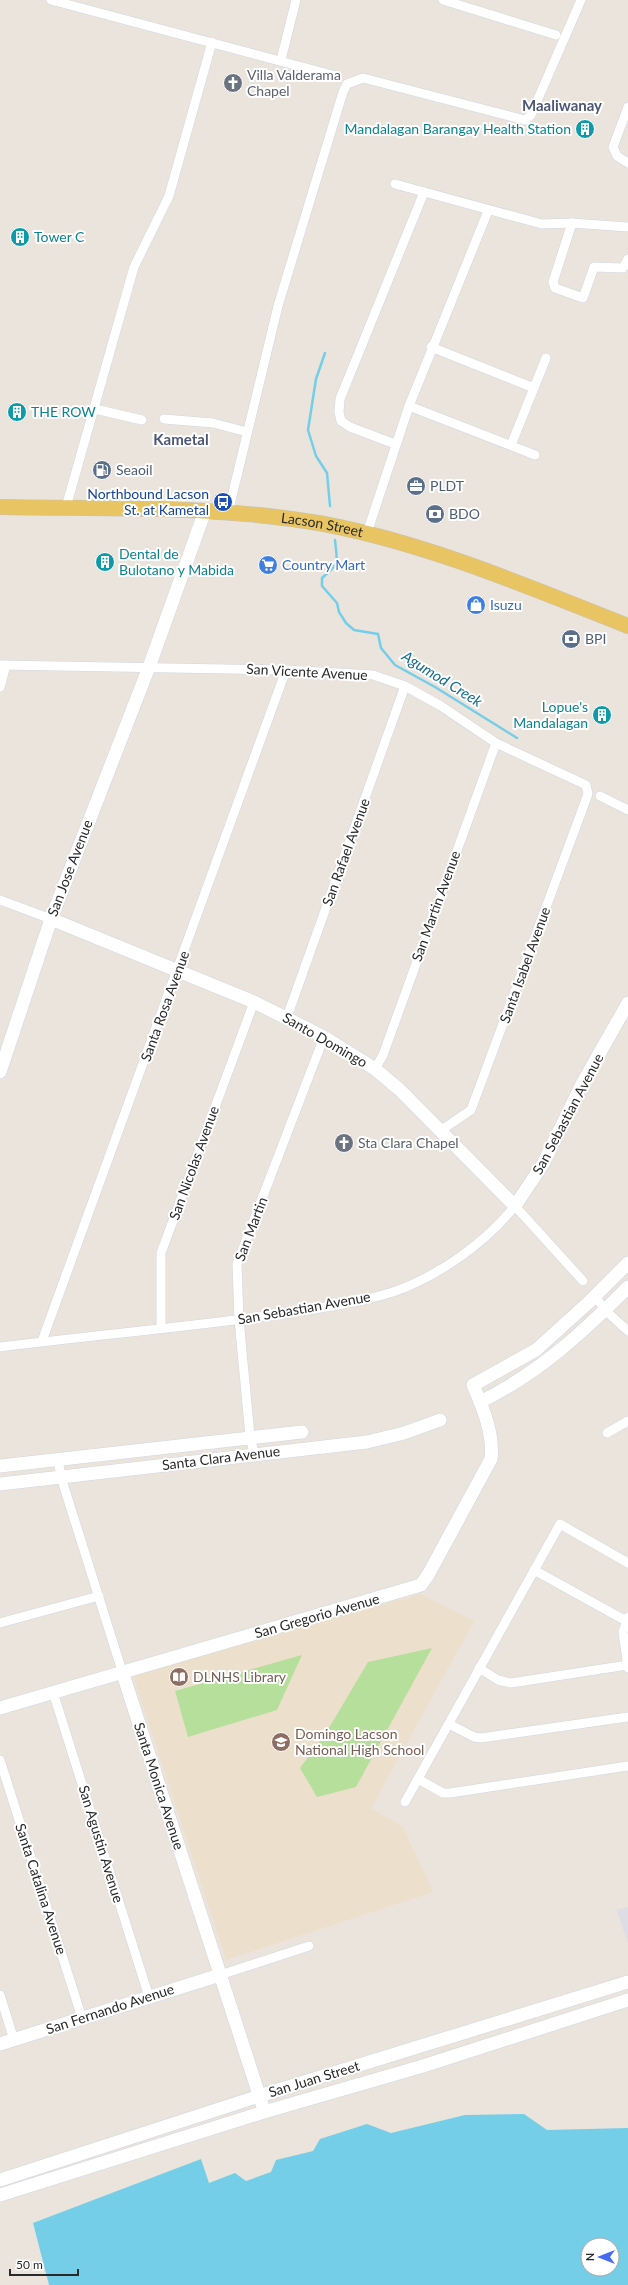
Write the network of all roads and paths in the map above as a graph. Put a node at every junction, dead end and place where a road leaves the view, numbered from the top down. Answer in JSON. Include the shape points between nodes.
{"nodes":[{"id":1,"x":51,"y":0,"type":"edge"},
{"id":2,"x":296,"y":0,"type":"edge"},
{"id":3,"x":443,"y":0,"type":"edge"},
{"id":4,"x":581,"y":0,"type":"edge"},
{"id":5,"x":556,"y":35,"type":"dead end"},
{"id":6,"x":212,"y":42,"type":"junction"},
{"id":7,"x":281,"y":60,"type":"junction"},
{"id":8,"x":336,"y":76,"type":"dead end"},
{"id":9,"x":628,"y":107,"type":"edge"},
{"id":10,"x":628,"y":163,"type":"edge"},
{"id":11,"x":395,"y":184,"type":"dead end"},
{"id":12,"x":424,"y":192,"type":"junction"},
{"id":13,"x":488,"y":211,"type":"junction"},
{"id":14,"x":572,"y":223,"type":"junction"},
{"id":15,"x":628,"y":227,"type":"edge"},
{"id":16,"x":628,"y":259,"type":"edge"},
{"id":17,"x":431,"y":347,"type":"junction"},
{"id":18,"x":546,"y":358,"type":"dead end"},
{"id":19,"x":534,"y":388,"type":"junction"},
{"id":20,"x":409,"y":406,"type":"junction"},
{"id":21,"x":95,"y":409,"type":"junction"},
{"id":22,"x":164,"y":419,"type":"dead end"},
{"id":23,"x":142,"y":420,"type":"dead end"},
{"id":24,"x":247,"y":432,"type":"junction"},
{"id":25,"x":395,"y":444,"type":"junction"},
{"id":26,"x":511,"y":445,"type":"junction"},
{"id":27,"x":535,"y":455,"type":"dead end"},
{"id":28,"x":0,"y":507,"type":"edge"},
{"id":29,"x":66,"y":507,"type":"junction"},
{"id":30,"x":205,"y":511,"type":"junction"},
{"id":31,"x":228,"y":513,"type":"junction"},
{"id":32,"x":366,"y":533,"type":"junction"},
{"id":33,"x":628,"y":626,"type":"edge"},
{"id":34,"x":3,"y":665,"type":"edge"},
{"id":35,"x":150,"y":667,"type":"junction"},
{"id":36,"x":286,"y":670,"type":"junction"},
{"id":37,"x":405,"y":686,"type":"junction"},
{"id":38,"x":0,"y":687,"type":"edge"},
{"id":39,"x":496,"y":743,"type":"junction"},
{"id":40,"x":586,"y":785,"type":"joint"},
{"id":41,"x":600,"y":796,"type":"dead end"},
{"id":42,"x":628,"y":810,"type":"edge"},
{"id":43,"x":0,"y":900,"type":"edge"},
{"id":44,"x":50,"y":919,"type":"junction"},
{"id":45,"x":178,"y":970,"type":"junction"},
{"id":46,"x":254,"y":1002,"type":"junction"},
{"id":47,"x":628,"y":1003,"type":"edge"},
{"id":48,"x":287,"y":1017,"type":"junction"},
{"id":49,"x":324,"y":1037,"type":"junction"},
{"id":50,"x":375,"y":1069,"type":"junction"},
{"id":51,"x":0,"y":1072,"type":"edge"},
{"id":52,"x":440,"y":1131,"type":"junction"},
{"id":53,"x":515,"y":1206,"type":"junction"},
{"id":54,"x":628,"y":1263,"type":"edge"},
{"id":55,"x":583,"y":1281,"type":"dead end"},
{"id":56,"x":628,"y":1287,"type":"edge"},
{"id":57,"x":595,"y":1296,"type":"junction"},
{"id":58,"x":605,"y":1310,"type":"junction"},
{"id":59,"x":239,"y":1320,"type":"junction"},
{"id":60,"x":161,"y":1328,"type":"junction"},
{"id":61,"x":628,"y":1331,"type":"edge"},
{"id":62,"x":42,"y":1341,"type":"junction"},
{"id":63,"x":0,"y":1347,"type":"edge"},
{"id":64,"x":480,"y":1402,"type":"junction"},
{"id":65,"x":440,"y":1420,"type":"dead end"},
{"id":66,"x":628,"y":1421,"type":"edge"},
{"id":67,"x":302,"y":1432,"type":"dead end"},
{"id":68,"x":607,"y":1433,"type":"dead end"},
{"id":69,"x":250,"y":1436,"type":"junction"},
{"id":70,"x":254,"y":1454,"type":"junction"},
{"id":71,"x":58,"y":1459,"type":"junction"},
{"id":72,"x":0,"y":1466,"type":"edge"},
{"id":73,"x":61,"y":1478,"type":"junction"},
{"id":74,"x":0,"y":1484,"type":"edge"},
{"id":75,"x":628,"y":1563,"type":"edge"},
{"id":76,"x":534,"y":1570,"type":"junction"},
{"id":77,"x":99,"y":1596,"type":"junction"},
{"id":78,"x":627,"y":1620,"type":"edge"},
{"id":79,"x":0,"y":1624,"type":"edge"},
{"id":80,"x":628,"y":1665,"type":"edge"},
{"id":81,"x":479,"y":1668,"type":"junction"},
{"id":82,"x":628,"y":1668,"type":"edge"},
{"id":83,"x":122,"y":1671,"type":"junction"},
{"id":84,"x":53,"y":1692,"type":"junction"},
{"id":85,"x":0,"y":1708,"type":"edge"},
{"id":86,"x":628,"y":1717,"type":"edge"},
{"id":87,"x":449,"y":1724,"type":"junction"},
{"id":88,"x":0,"y":1760,"type":"edge"},
{"id":89,"x":628,"y":1766,"type":"edge"},
{"id":90,"x":418,"y":1779,"type":"junction"},
{"id":91,"x":406,"y":1802,"type":"dead end"},
{"id":92,"x":309,"y":1946,"type":"dead end"},
{"id":93,"x":220,"y":1975,"type":"junction"},
{"id":94,"x":628,"y":1982,"type":"edge"},
{"id":95,"x":0,"y":1995,"type":"edge"},
{"id":96,"x":149,"y":1997,"type":"junction"},
{"id":97,"x":628,"y":2000,"type":"edge"},
{"id":98,"x":82,"y":2018,"type":"junction"},
{"id":99,"x":14,"y":2040,"type":"junction"},
{"id":100,"x":0,"y":2044,"type":"edge"},
{"id":101,"x":418,"y":2047,"type":"junction"},
{"id":102,"x":423,"y":2066,"type":"junction"},
{"id":103,"x":259,"y":2096,"type":"junction"},
{"id":104,"x":264,"y":2112,"type":"junction"},
{"id":105,"x":0,"y":2180,"type":"edge"},
{"id":106,"x":0,"y":2195,"type":"edge"}],
"edges":[{"from":1,"to":6,"type":"street"},
{"from":2,"to":7,"type":"street"},
{"from":3,"to":5,"type":"street"},
{"from":4,"to":24,"type":"street","via":[[531,115],[525,120],[363,78],[347,84],[278,306]]},
{"from":6,"to":7,"type":"street"},
{"from":6,"to":21,"type":"street","via":[[169,196],[134,267]]},
{"from":7,"to":8,"type":"street"},
{"from":9,"to":10,"type":"street","via":[[613,147],[617,156]]},
{"from":11,"to":12,"type":"street"},
{"from":12,"to":13,"type":"street"},
{"from":12,"to":25,"type":"street","via":[[340,399],[341,421]]},
{"from":13,"to":14,"type":"street","via":[[545,225]]},
{"from":13,"to":17,"type":"street"},
{"from":14,"to":15,"type":"street"},
{"from":14,"to":16,"type":"street","via":[[553,282],[555,288],[583,298],[594,267],[623,268]]},
{"from":17,"to":19,"type":"street"},
{"from":17,"to":20,"type":"street"},
{"from":18,"to":19,"type":"street"},
{"from":19,"to":26,"type":"street"},
{"from":20,"to":25,"type":"street"},
{"from":20,"to":26,"type":"street"},
{"from":21,"to":23,"type":"street"},
{"from":21,"to":29,"type":"street"},
{"from":22,"to":24,"type":"street","via":[[213,423]]},
{"from":24,"to":31,"type":"street"},
{"from":25,"to":32,"type":"street"},
{"from":26,"to":27,"type":"street"},
{"from":28,"to":29,"type":"main road","name":"Lacson Street"},
{"from":29,"to":30,"type":"main road","name":"Lacson Street"},
{"from":30,"to":31,"type":"main road","name":"Lacson Street"},
{"from":30,"to":35,"type":"street","name":"San Jose Avenue"},
{"from":31,"to":32,"type":"main road","name":"Lacson Street","via":[[274,517]]},
{"from":32,"to":33,"type":"main road","name":"Lacson Street","via":[[455,560]]},
{"from":34,"to":35,"type":"street","name":"San Vicente Avenue"},
{"from":34,"to":38,"type":"street"},
{"from":35,"to":36,"type":"street","name":"San Vicente Avenue"},
{"from":35,"to":44,"type":"street","name":"San Jose Avenue"},
{"from":36,"to":37,"type":"street","name":"San Vicente Avenue","via":[[373,675]]},
{"from":36,"to":45,"type":"street","name":"Santa Rosa Avenue"},
{"from":37,"to":39,"type":"street","name":"San Vicente Avenue","via":[[441,706]]},
{"from":37,"to":48,"type":"street","name":"San Rafael Avenue"},
{"from":39,"to":40,"type":"street","name":"San Vicente Avenue"},
{"from":39,"to":50,"type":"street","name":"San Martin Avenue"},
{"from":40,"to":52,"type":"street","name":"Santa Isabel Avenue","via":[[588,794],[471,1110]]},
{"from":41,"to":42,"type":"street"},
{"from":43,"to":44,"type":"street","name":"Santo Domingo"},
{"from":44,"to":45,"type":"street","name":"Santo Domingo"},
{"from":44,"to":51,"type":"street","name":"San Jose Avenue"},
{"from":45,"to":46,"type":"street","name":"Santo Domingo"},
{"from":45,"to":62,"type":"street","name":"Santa Rosa Avenue"},
{"from":46,"to":48,"type":"street","name":"Santo Domingo"},
{"from":46,"to":60,"type":"street","name":"San Nicolas Avenue","via":[[161,1253]]},
{"from":47,"to":53,"type":"street","name":"San Sebastian Avenue","via":[[582,1084],[543,1164]]},
{"from":48,"to":49,"type":"street","name":"Santo Domingo"},
{"from":49,"to":50,"type":"street","name":"Santo Domingo"},
{"from":49,"to":59,"type":"street","name":"San Martin","via":[[237,1264]]},
{"from":50,"to":52,"type":"street","name":"Santo Domingo","via":[[400,1090]]},
{"from":52,"to":53,"type":"street","name":"Santo Domingo"},
{"from":53,"to":55,"type":"street","name":"Santo Domingo"},
{"from":53,"to":59,"type":"street","name":"San Sebastian Avenue","via":[[502,1222],[463,1253],[436,1271],[394,1291],[340,1305]]},
{"from":54,"to":57,"type":"street"},
{"from":56,"to":58,"type":"street"},
{"from":57,"to":58,"type":"street"},
{"from":57,"to":64,"type":"street","name":"San Gregorio Avenue","via":[[536,1350],[473,1385]]},
{"from":58,"to":61,"type":"street"},
{"from":58,"to":64,"type":"street","via":[[546,1363],[501,1392]]},
{"from":59,"to":60,"type":"street","name":"San Sebastian Avenue"},
{"from":59,"to":69,"type":"street","name":"San Martin"},
{"from":60,"to":62,"type":"street","name":"San Sebastian Avenue"},
{"from":62,"to":63,"type":"street","name":"San Sebastian Avenue"},
{"from":64,"to":83,"type":"street","name":"San Gregorio Avenue","via":[[490,1438],[491,1459],[421,1585]]},
{"from":65,"to":70,"type":"street","name":"Santa Clara Avenue","via":[[404,1433],[367,1442]]},
{"from":66,"to":68,"type":"street"},
{"from":67,"to":69,"type":"street","name":"Santa Clara Avenue"},
{"from":69,"to":70,"type":"street","name":"San Martin"},
{"from":69,"to":71,"type":"street","name":"Santa Clara Avenue"},
{"from":70,"to":73,"type":"street","name":"Santa Clara Avenue"},
{"from":71,"to":72,"type":"street","name":"Santa Clara Avenue"},
{"from":71,"to":73,"type":"street","name":"Santa Monica Avenue"},
{"from":73,"to":74,"type":"street","name":"Santa Clara Avenue"},
{"from":73,"to":77,"type":"street","name":"Santa Monica Avenue"},
{"from":75,"to":76,"type":"street","via":[[560,1524]]},
{"from":76,"to":78,"type":"street"},
{"from":76,"to":81,"type":"street"},
{"from":77,"to":79,"type":"street"},
{"from":77,"to":83,"type":"street","name":"Santa Monica Avenue"},
{"from":78,"to":80,"type":"street","via":[[623,1632]]},
{"from":80,"to":81,"type":"street","via":[[511,1683],[498,1680]]},
{"from":80,"to":82,"type":"street"},
{"from":81,"to":87,"type":"street"},
{"from":83,"to":84,"type":"street","name":"San Gregorio Avenue"},
{"from":83,"to":93,"type":"street","name":"Santa Monica Avenue"},
{"from":84,"to":85,"type":"street","name":"San Gregorio Avenue"},
{"from":84,"to":96,"type":"street","name":"San Agustin Avenue"},
{"from":86,"to":87,"type":"street","via":[[481,1738]]},
{"from":87,"to":90,"type":"street"},
{"from":88,"to":98,"type":"street","name":"Santa Catalina Avenue"},
{"from":89,"to":90,"type":"street","via":[[450,1793],[443,1793]]},
{"from":90,"to":91,"type":"street"},
{"from":92,"to":93,"type":"street"},
{"from":93,"to":96,"type":"street","name":"San Fernando Avenue"},
{"from":93,"to":103,"type":"street","name":"Santa Monica Avenue"},
{"from":94,"to":101,"type":"street","name":"San Juan Street"},
{"from":95,"to":99,"type":"street"},
{"from":96,"to":98,"type":"street","name":"San Fernando Avenue"},
{"from":97,"to":102,"type":"street","name":"San Juan Street"},
{"from":98,"to":99,"type":"street","name":"San Fernando Avenue"},
{"from":99,"to":100,"type":"street","name":"San Fernando Avenue"},
{"from":101,"to":102,"type":"street"},
{"from":101,"to":103,"type":"street","name":"San Juan Street"},
{"from":102,"to":104,"type":"street","name":"San Juan Street"},
{"from":103,"to":104,"type":"street","name":"Santa Monica Avenue"},
{"from":103,"to":105,"type":"street","name":"San Juan Street"},
{"from":104,"to":106,"type":"street","name":"San Juan Street"}]}
